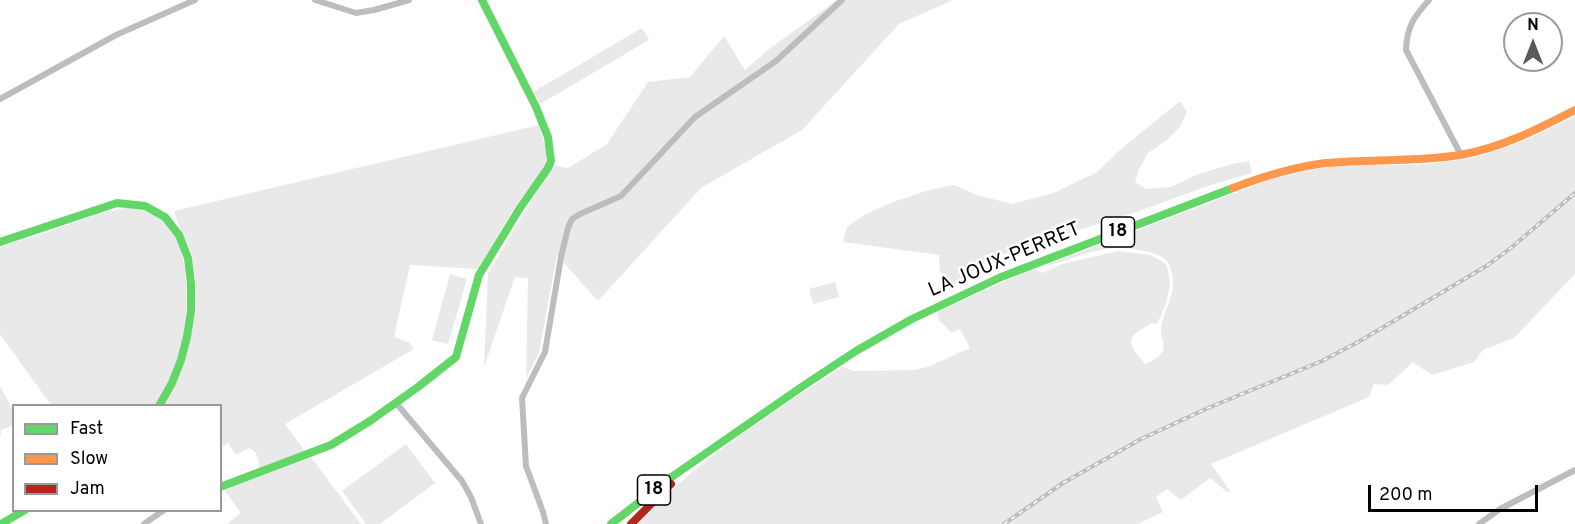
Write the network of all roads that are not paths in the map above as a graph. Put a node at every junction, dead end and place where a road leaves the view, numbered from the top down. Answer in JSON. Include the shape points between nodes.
{"nodes":[{"id":1,"x":195,"y":0,"type":"edge"},
{"id":2,"x":315,"y":0,"type":"edge"},
{"id":3,"x":409,"y":0,"type":"edge"},
{"id":4,"x":482,"y":0,"type":"edge"},
{"id":5,"x":842,"y":0,"type":"edge"},
{"id":6,"x":1429,"y":0,"type":"edge"},
{"id":7,"x":0,"y":99,"type":"edge"},
{"id":8,"x":1575,"y":110,"type":"edge"},
{"id":9,"x":1461,"y":155,"type":"junction"},
{"id":10,"x":0,"y":242,"type":"edge"},
{"id":11,"x":396,"y":403,"type":"junction"},
{"id":12,"x":160,"y":404,"type":"edge"},
{"id":13,"x":700,"y":458,"type":"junction"},
{"id":14,"x":1575,"y":470,"type":"edge"},
{"id":15,"x":222,"y":486,"type":"edge"},
{"id":16,"x":22,"y":512,"type":"edge"},
{"id":17,"x":161,"y":512,"type":"edge"},
{"id":18,"x":1,"y":524,"type":"edge"},
{"id":19,"x":144,"y":524,"type":"edge"},
{"id":20,"x":481,"y":524,"type":"edge"},
{"id":21,"x":546,"y":524,"type":"edge"},
{"id":22,"x":611,"y":524,"type":"edge"},
{"id":23,"x":631,"y":524,"type":"edge"},
{"id":24,"x":1479,"y":524,"type":"edge"}],
"edges":[{"from":1,"to":7,"type":"street","via":[[116,35]]},
{"from":2,"to":3,"type":"street","via":[[356,13]]},
{"from":4,"to":11,"type":"main road","via":[[536,107],[548,137],[550,161],[479,275],[456,357]]},
{"from":5,"to":21,"type":"street","via":[[776,61],[695,117],[621,196],[572,219],[561,257],[545,352],[522,398],[526,466]]},
{"from":6,"to":9,"type":"street","via":[[1410,25],[1406,50]]},
{"from":8,"to":9,"type":"main road","name":"LA JOUX-PERRET","number":"18","via":[[1516,139]]},
{"from":9,"to":13,"type":"main road","name":"LA JOUX-PERRET","number":"18","via":[[1341,161],[1284,171],[1038,263],[959,296],[885,334]]},
{"from":10,"to":12,"type":"main road","via":[[117,203],[147,206],[169,219],[181,236],[187,257],[190,314],[176,375]]},
{"from":11,"to":15,"type":"main road","via":[[331,445]]},
{"from":11,"to":20,"type":"street","via":[[462,481]]},
{"from":13,"to":22,"type":"main road","name":"LA JOUX-PERRET","number":"18"},
{"from":13,"to":23,"type":"main road","name":"LA JOUX-PERRET","number":"18"},
{"from":14,"to":24,"type":"street"},
{"from":16,"to":18,"type":"main road"},
{"from":17,"to":19,"type":"street"}]}
